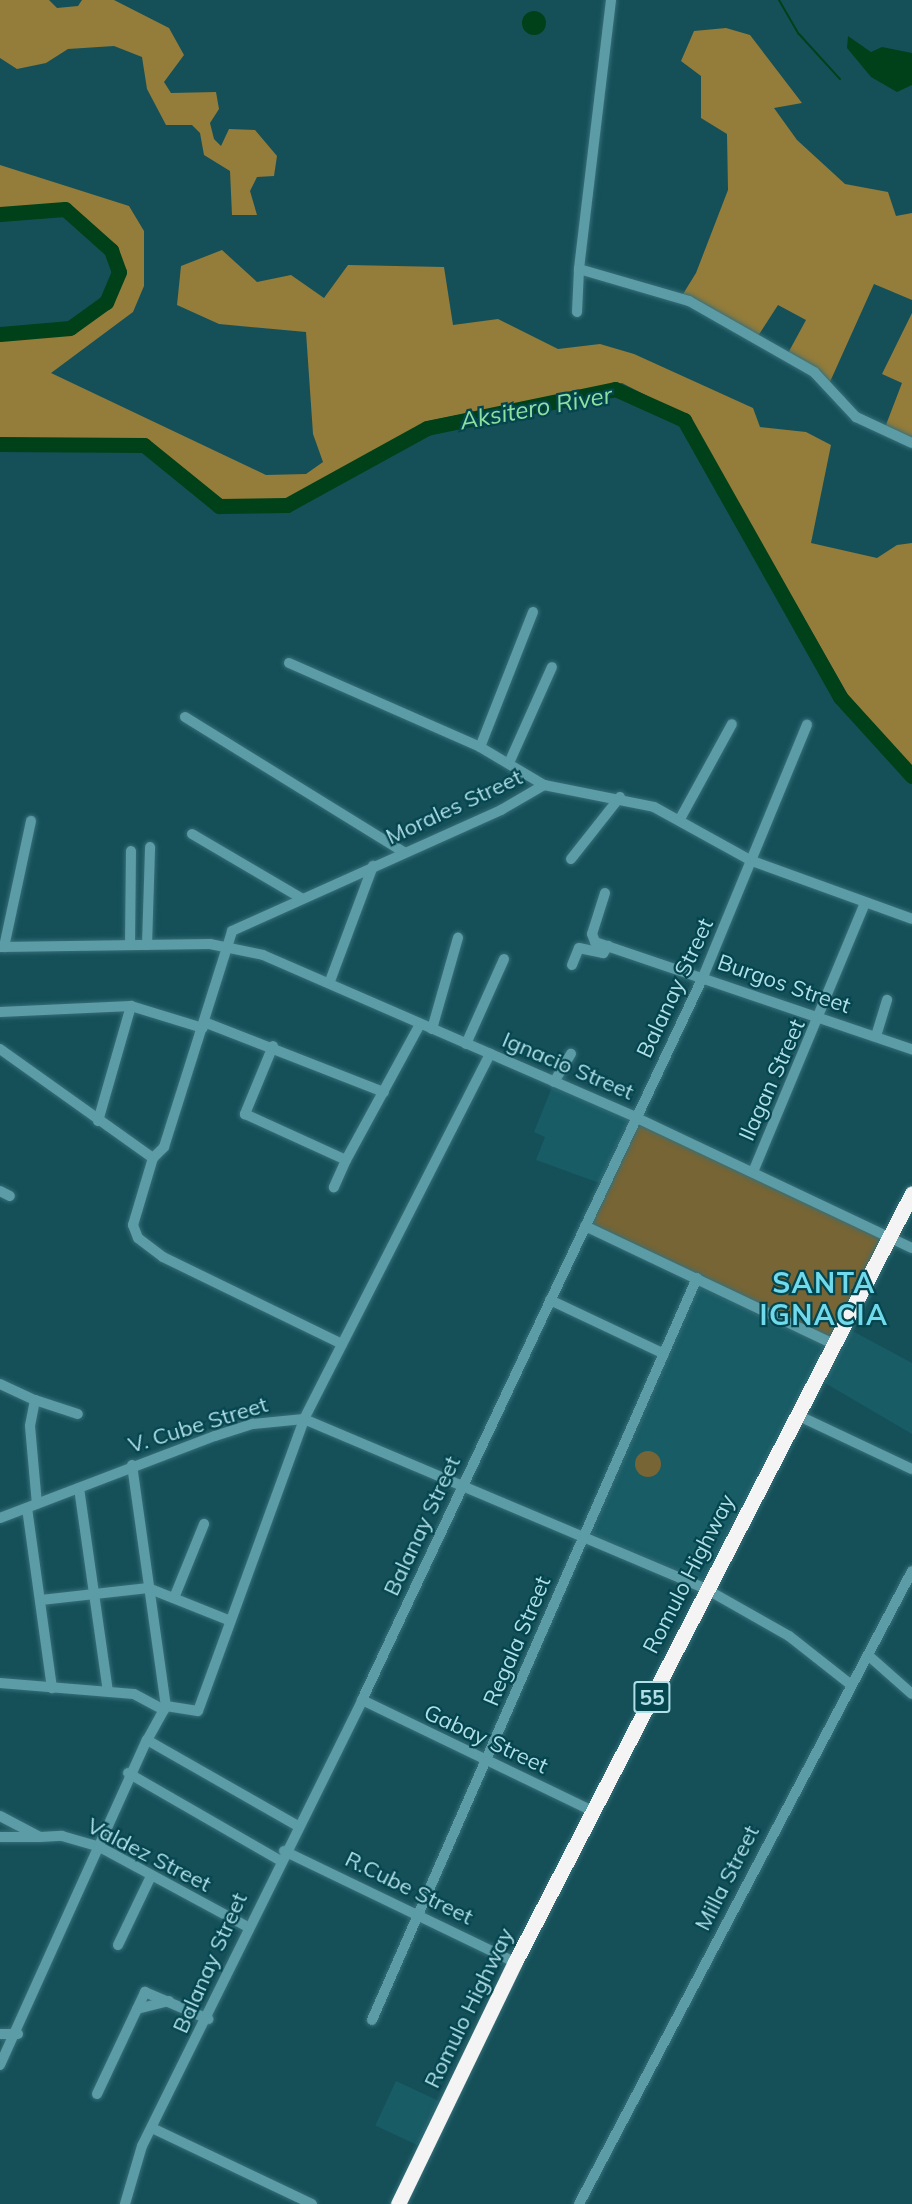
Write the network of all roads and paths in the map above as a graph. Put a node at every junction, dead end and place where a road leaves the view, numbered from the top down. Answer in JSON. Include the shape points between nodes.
{"nodes":[{"id":1,"x":611,"y":0,"type":"edge"},
{"id":2,"x":579,"y":269,"type":"junction"},
{"id":3,"x":577,"y":312,"type":"dead end"},
{"id":4,"x":912,"y":443,"type":"edge"},
{"id":5,"x":533,"y":612,"type":"dead end"},
{"id":6,"x":289,"y":663,"type":"dead end"},
{"id":7,"x":552,"y":667,"type":"dead end"},
{"id":8,"x":185,"y":717,"type":"dead end"},
{"id":9,"x":732,"y":724,"type":"dead end"},
{"id":10,"x":807,"y":725,"type":"dead end"},
{"id":11,"x":480,"y":747,"type":"junction"},
{"id":12,"x":509,"y":763,"type":"junction"},
{"id":13,"x":544,"y":786,"type":"junction"},
{"id":14,"x":620,"y":797,"type":"junction"},
{"id":15,"x":680,"y":819,"type":"junction"},
{"id":16,"x":31,"y":821,"type":"dead end"},
{"id":17,"x":192,"y":834,"type":"dead end"},
{"id":18,"x":150,"y":847,"type":"dead end"},
{"id":19,"x":131,"y":851,"type":"dead end"},
{"id":20,"x":404,"y":852,"type":"junction"},
{"id":21,"x":572,"y":859,"type":"dead end"},
{"id":22,"x":752,"y":861,"type":"junction"},
{"id":23,"x":373,"y":866,"type":"junction"},
{"id":24,"x":605,"y":893,"type":"dead end"},
{"id":25,"x":301,"y":898,"type":"junction"},
{"id":26,"x":865,"y":903,"type":"junction"},
{"id":27,"x":912,"y":919,"type":"edge"},
{"id":28,"x":458,"y":938,"type":"dead end"},
{"id":29,"x":130,"y":945,"type":"junction"},
{"id":30,"x":147,"y":945,"type":"junction"},
{"id":31,"x":225,"y":945,"type":"junction"},
{"id":32,"x":608,"y":946,"type":"junction"},
{"id":33,"x":2,"y":947,"type":"edge"},
{"id":34,"x":504,"y":959,"type":"dead end"},
{"id":35,"x":572,"y":965,"type":"dead end"},
{"id":36,"x":703,"y":976,"type":"junction"},
{"id":37,"x":330,"y":981,"type":"junction"},
{"id":38,"x":887,"y":1000,"type":"dead end"},
{"id":39,"x":131,"y":1006,"type":"junction"},
{"id":40,"x":0,"y":1012,"type":"edge"},
{"id":41,"x":820,"y":1017,"type":"junction"},
{"id":42,"x":420,"y":1024,"type":"junction"},
{"id":43,"x":204,"y":1025,"type":"junction"},
{"id":44,"x":432,"y":1029,"type":"junction"},
{"id":45,"x":876,"y":1036,"type":"junction"},
{"id":46,"x":466,"y":1044,"type":"junction"},
{"id":47,"x":273,"y":1046,"type":"junction"},
{"id":48,"x":0,"y":1049,"type":"edge"},
{"id":49,"x":912,"y":1049,"type":"edge"},
{"id":50,"x":490,"y":1054,"type":"junction"},
{"id":51,"x":571,"y":1054,"type":"dead end"},
{"id":52,"x":554,"y":1082,"type":"junction"},
{"id":53,"x":384,"y":1092,"type":"junction"},
{"id":54,"x":637,"y":1118,"type":"junction"},
{"id":55,"x":98,"y":1120,"type":"junction"},
{"id":56,"x":153,"y":1158,"type":"junction"},
{"id":57,"x":346,"y":1160,"type":"junction"},
{"id":58,"x":753,"y":1172,"type":"junction"},
{"id":59,"x":334,"y":1187,"type":"dead end"},
{"id":60,"x":912,"y":1193,"type":"edge"},
{"id":61,"x":908,"y":1210,"type":"edge"},
{"id":62,"x":585,"y":1226,"type":"junction"},
{"id":63,"x":889,"y":1237,"type":"junction"},
{"id":64,"x":912,"y":1248,"type":"edge"},
{"id":65,"x":698,"y":1278,"type":"junction"},
{"id":66,"x":550,"y":1300,"type":"junction"},
{"id":67,"x":342,"y":1344,"type":"junction"},
{"id":68,"x":834,"y":1344,"type":"junction"},
{"id":69,"x":664,"y":1354,"type":"junction"},
{"id":70,"x":0,"y":1384,"type":"edge"},
{"id":71,"x":35,"y":1400,"type":"junction"},
{"id":72,"x":78,"y":1414,"type":"dead end"},
{"id":73,"x":797,"y":1414,"type":"junction"},
{"id":74,"x":304,"y":1419,"type":"junction"},
{"id":75,"x":132,"y":1465,"type":"junction"},
{"id":76,"x":912,"y":1468,"type":"edge"},
{"id":77,"x":464,"y":1483,"type":"junction"},
{"id":78,"x":79,"y":1488,"type":"junction"},
{"id":79,"x":32,"y":1506,"type":"junction"},
{"id":80,"x":0,"y":1518,"type":"edge"},
{"id":81,"x":204,"y":1524,"type":"dead end"},
{"id":82,"x":584,"y":1536,"type":"junction"},
{"id":83,"x":912,"y":1571,"type":"edge"},
{"id":84,"x":148,"y":1588,"type":"junction"},
{"id":85,"x":706,"y":1589,"type":"junction"},
{"id":86,"x":94,"y":1594,"type":"junction"},
{"id":87,"x":174,"y":1598,"type":"junction"},
{"id":88,"x":40,"y":1600,"type":"junction"},
{"id":89,"x":228,"y":1620,"type":"junction"},
{"id":90,"x":869,"y":1656,"type":"junction"},
{"id":91,"x":0,"y":1683,"type":"edge"},
{"id":92,"x":850,"y":1684,"type":"junction"},
{"id":93,"x":52,"y":1688,"type":"junction"},
{"id":94,"x":108,"y":1691,"type":"junction"},
{"id":95,"x":912,"y":1694,"type":"edge"},
{"id":96,"x":362,"y":1700,"type":"junction"},
{"id":97,"x":165,"y":1708,"type":"junction"},
{"id":98,"x":147,"y":1740,"type":"junction"},
{"id":99,"x":487,"y":1761,"type":"junction"},
{"id":100,"x":128,"y":1773,"type":"junction"},
{"id":101,"x":593,"y":1812,"type":"junction"},
{"id":102,"x":0,"y":1816,"type":"edge"},
{"id":103,"x":298,"y":1826,"type":"junction"},
{"id":104,"x":0,"y":1837,"type":"edge"},
{"id":105,"x":40,"y":1837,"type":"junction"},
{"id":106,"x":98,"y":1846,"type":"junction"},
{"id":107,"x":281,"y":1855,"type":"junction"},
{"id":108,"x":151,"y":1876,"type":"junction"},
{"id":109,"x":421,"y":1914,"type":"junction"},
{"id":110,"x":246,"y":1926,"type":"junction"},
{"id":111,"x":118,"y":1945,"type":"dead end"},
{"id":112,"x":515,"y":1962,"type":"junction"},
{"id":113,"x":169,"y":2001,"type":"junction"},
{"id":114,"x":137,"y":2009,"type":"junction"},
{"id":115,"x":208,"y":2019,"type":"junction"},
{"id":116,"x":372,"y":2020,"type":"dead end"},
{"id":117,"x":0,"y":2034,"type":"edge"},
{"id":118,"x":18,"y":2034,"type":"junction"},
{"id":119,"x":0,"y":2065,"type":"edge"},
{"id":120,"x":97,"y":2094,"type":"dead end"},
{"id":121,"x":152,"y":2128,"type":"junction"},
{"id":122,"x":124,"y":2204,"type":"edge"},
{"id":123,"x":312,"y":2204,"type":"edge"},
{"id":124,"x":398,"y":2204,"type":"edge"},
{"id":125,"x":579,"y":2204,"type":"edge"}],
"edges":[{"from":1,"to":2,"type":"street"},
{"from":2,"to":3,"type":"street"},
{"from":2,"to":4,"type":"street","via":[[689,301],[814,372],[856,417]]},
{"from":5,"to":11,"type":"street"},
{"from":6,"to":11,"type":"street"},
{"from":7,"to":12,"type":"street"},
{"from":8,"to":20,"type":"street"},
{"from":9,"to":15,"type":"street"},
{"from":10,"to":22,"type":"street","name":"Balanay Street"},
{"from":11,"to":12,"type":"street"},
{"from":12,"to":13,"type":"street"},
{"from":13,"to":14,"type":"street","name":"Morales Street"},
{"from":13,"to":20,"type":"street","name":"Morales Street"},
{"from":14,"to":15,"type":"street","name":"Morales Street"},
{"from":14,"to":21,"type":"street"},
{"from":15,"to":22,"type":"street","name":"Morales Street"},
{"from":16,"to":33,"type":"street"},
{"from":17,"to":25,"type":"street"},
{"from":18,"to":30,"type":"street"},
{"from":19,"to":29,"type":"street"},
{"from":20,"to":23,"type":"street","name":"Morales Street"},
{"from":22,"to":26,"type":"street","name":"Morales Street"},
{"from":22,"to":36,"type":"street","name":"Balanay Street"},
{"from":23,"to":25,"type":"street","name":"Morales Street"},
{"from":23,"to":37,"type":"street"},
{"from":24,"to":32,"type":"street","via":[[592,939]]},
{"from":25,"to":31,"type":"street","name":"Morales Street","via":[[238,926]]},
{"from":26,"to":27,"type":"street","name":"Morales Street"},
{"from":26,"to":41,"type":"street","name":"Ilagan Street"},
{"from":28,"to":44,"type":"street"},
{"from":29,"to":30,"type":"street","name":"Ignacio Street"},
{"from":29,"to":33,"type":"street","name":"Ignacio Street"},
{"from":30,"to":31,"type":"street","name":"Ignacio Street"},
{"from":31,"to":37,"type":"street","name":"Ignacio Street"},
{"from":31,"to":43,"type":"street"},
{"from":32,"to":35,"type":"street","via":[[603,952],[579,948]]},
{"from":32,"to":36,"type":"street","name":"Burgos Street"},
{"from":34,"to":46,"type":"street"},
{"from":36,"to":41,"type":"street","name":"Burgos Street"},
{"from":36,"to":54,"type":"street","name":"Balanay Street"},
{"from":37,"to":42,"type":"street","name":"Ignacio Street"},
{"from":38,"to":45,"type":"street"},
{"from":39,"to":40,"type":"street"},
{"from":39,"to":43,"type":"street"},
{"from":39,"to":55,"type":"street"},
{"from":41,"to":45,"type":"street","name":"Burgos Street"},
{"from":41,"to":58,"type":"street","name":"Ilagan Street"},
{"from":42,"to":44,"type":"street","name":"Ignacio Street"},
{"from":42,"to":53,"type":"street"},
{"from":43,"to":47,"type":"street"},
{"from":43,"to":56,"type":"street","via":[[164,1147]]},
{"from":44,"to":46,"type":"street","name":"Ignacio Street"},
{"from":45,"to":49,"type":"street","name":"Burgos Street"},
{"from":46,"to":50,"type":"street","name":"Ignacio Street"},
{"from":47,"to":53,"type":"street"},
{"from":47,"to":57,"type":"street","via":[[245,1114]]},
{"from":48,"to":55,"type":"street"},
{"from":50,"to":52,"type":"street","name":"Ignacio Street"},
{"from":50,"to":67,"type":"street"},
{"from":51,"to":52,"type":"street"},
{"from":52,"to":54,"type":"street","name":"Ignacio Street"},
{"from":53,"to":57,"type":"street"},
{"from":54,"to":58,"type":"street","name":"Ignacio Street"},
{"from":54,"to":62,"type":"street","name":"Balanay Street"},
{"from":55,"to":56,"type":"street"},
{"from":56,"to":67,"type":"street","via":[[133,1210],[138,1238],[212,1284]]},
{"from":57,"to":59,"type":"street"},
{"from":58,"to":63,"type":"street","name":"Ignacio Street"},
{"from":60,"to":61,"type":"highway","name":"Romulo Highway","number":"55"},
{"from":61,"to":63,"type":"highway","name":"Romulo Highway","number":"55"},
{"from":62,"to":65,"type":"street"},
{"from":62,"to":66,"type":"street","name":"Balanay Street"},
{"from":63,"to":64,"type":"street","name":"Ignacio Street"},
{"from":63,"to":68,"type":"highway","name":"Romulo Highway","number":"55"},
{"from":65,"to":68,"type":"street"},
{"from":65,"to":69,"type":"street","name":"Regala Street"},
{"from":66,"to":69,"type":"street"},
{"from":66,"to":77,"type":"street","name":"Balanay Street"},
{"from":67,"to":74,"type":"street"},
{"from":68,"to":73,"type":"highway","name":"Romulo Highway","number":"55"},
{"from":69,"to":82,"type":"street","name":"Regala Street"},
{"from":70,"to":71,"type":"street"},
{"from":71,"to":72,"type":"street"},
{"from":71,"to":79,"type":"street","via":[[30,1426]]},
{"from":73,"to":76,"type":"street"},
{"from":73,"to":85,"type":"highway","name":"Romulo Highway","number":"55"},
{"from":74,"to":75,"type":"street","name":"V. Cube Street","via":[[253,1424]]},
{"from":74,"to":77,"type":"street","name":"V. Cube Street"},
{"from":74,"to":89,"type":"street"},
{"from":75,"to":78,"type":"street","name":"V. Cube Street"},
{"from":75,"to":84,"type":"street"},
{"from":77,"to":82,"type":"street","name":"V. Cube Street"},
{"from":77,"to":96,"type":"street","name":"Balanay Street"},
{"from":78,"to":79,"type":"street","name":"V. Cube Street"},
{"from":78,"to":86,"type":"street"},
{"from":79,"to":80,"type":"street","name":"V. Cube Street"},
{"from":79,"to":88,"type":"street"},
{"from":81,"to":87,"type":"street"},
{"from":82,"to":85,"type":"street","name":"V. Cube Street"},
{"from":82,"to":99,"type":"street","name":"Regala Street"},
{"from":83,"to":90,"type":"street","name":"Milla Street"},
{"from":84,"to":86,"type":"street"},
{"from":84,"to":87,"type":"street"},
{"from":84,"to":97,"type":"street"},
{"from":85,"to":92,"type":"street","name":"V. Cube Street","via":[[789,1636]]},
{"from":85,"to":101,"type":"highway","name":"Romulo Highway","number":"55"},
{"from":86,"to":88,"type":"street"},
{"from":86,"to":94,"type":"street"},
{"from":87,"to":89,"type":"street"},
{"from":88,"to":93,"type":"street"},
{"from":89,"to":97,"type":"street","via":[[198,1711]]},
{"from":90,"to":92,"type":"street","name":"Milla Street"},
{"from":90,"to":95,"type":"street"},
{"from":91,"to":93,"type":"street"},
{"from":92,"to":125,"type":"street","name":"Milla Street"},
{"from":93,"to":94,"type":"street"},
{"from":94,"to":97,"type":"street","via":[[134,1694]]},
{"from":96,"to":99,"type":"street","name":"Gabay Street"},
{"from":96,"to":103,"type":"street","name":"Balanay Street"},
{"from":97,"to":98,"type":"street"},
{"from":98,"to":100,"type":"street"},
{"from":98,"to":103,"type":"street"},
{"from":99,"to":101,"type":"street","name":"Gabay Street"},
{"from":99,"to":109,"type":"street","name":"Regala Street"},
{"from":100,"to":106,"type":"street"},
{"from":100,"to":107,"type":"street","name":"R.Cube Street"},
{"from":101,"to":112,"type":"highway","name":"Romulo Highway","number":"55"},
{"from":102,"to":105,"type":"street","name":"Valdez Street"},
{"from":103,"to":107,"type":"street","name":"Balanay Street"},
{"from":104,"to":105,"type":"street"},
{"from":105,"to":106,"type":"street","name":"Valdez Street","via":[[62,1836]]},
{"from":106,"to":108,"type":"street","name":"Valdez Street"},
{"from":106,"to":118,"type":"street","via":[[35,1982]]},
{"from":107,"to":109,"type":"street","name":"R.Cube Street"},
{"from":107,"to":110,"type":"street","name":"Balanay Street"},
{"from":108,"to":110,"type":"street","name":"Valdez Street"},
{"from":108,"to":111,"type":"street"},
{"from":109,"to":112,"type":"street","name":"R.Cube Street"},
{"from":109,"to":116,"type":"street","name":"Regala Street"},
{"from":110,"to":115,"type":"street","name":"Balanay Street"},
{"from":112,"to":124,"type":"highway","name":"Romulo Highway","number":"55"},
{"from":113,"to":114,"type":"street"},
{"from":113,"to":114,"type":"street","via":[[147,1991]]},
{"from":113,"to":115,"type":"street"},
{"from":114,"to":120,"type":"street"},
{"from":115,"to":121,"type":"street","name":"Balanay Street"},
{"from":117,"to":118,"type":"street"},
{"from":118,"to":119,"type":"street"},
{"from":121,"to":122,"type":"street","name":"Balanay Street"},
{"from":121,"to":123,"type":"street"}]}
